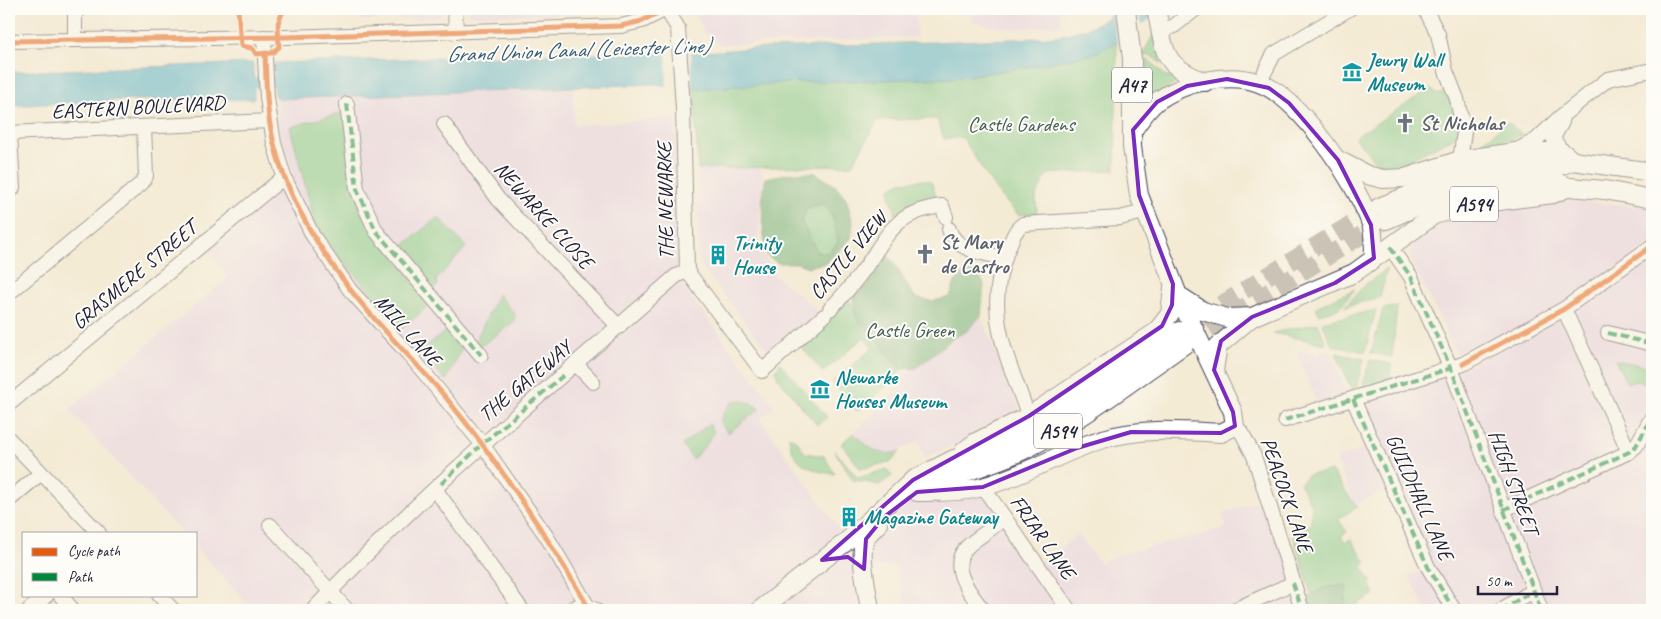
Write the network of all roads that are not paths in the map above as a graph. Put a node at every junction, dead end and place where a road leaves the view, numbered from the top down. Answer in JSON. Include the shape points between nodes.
{"nodes":[{"id":1,"x":75,"y":9,"type":"edge"},
{"id":2,"x":455,"y":9,"type":"edge"},
{"id":3,"x":666,"y":9,"type":"edge"},
{"id":4,"x":1126,"y":9,"type":"edge"},
{"id":5,"x":1196,"y":9,"type":"edge"},
{"id":6,"x":1350,"y":9,"type":"edge"},
{"id":7,"x":1425,"y":9,"type":"edge"},
{"id":8,"x":1159,"y":19,"type":"edge"},
{"id":9,"x":456,"y":32,"type":"junction"},
{"id":10,"x":264,"y":37,"type":"junction"},
{"id":11,"x":76,"y":39,"type":"junction"},
{"id":12,"x":9,"y":41,"type":"edge"},
{"id":13,"x":1652,"y":70,"type":"edge"},
{"id":14,"x":1205,"y":82,"type":"junction"},
{"id":15,"x":1259,"y":83,"type":"junction"},
{"id":16,"x":347,"y":104,"type":"dead end"},
{"id":17,"x":1566,"y":114,"type":"junction"},
{"id":18,"x":269,"y":121,"type":"junction"},
{"id":19,"x":444,"y":124,"type":"dead end"},
{"id":20,"x":144,"y":127,"type":"junction"},
{"id":21,"x":1132,"y":130,"type":"junction"},
{"id":22,"x":9,"y":133,"type":"edge"},
{"id":23,"x":1515,"y":152,"type":"junction"},
{"id":24,"x":1567,"y":156,"type":"junction"},
{"id":25,"x":1338,"y":160,"type":"junction"},
{"id":26,"x":1460,"y":160,"type":"junction"},
{"id":27,"x":1652,"y":172,"type":"edge"},
{"id":28,"x":284,"y":177,"type":"junction"},
{"id":29,"x":1568,"y":188,"type":"junction"},
{"id":30,"x":9,"y":192,"type":"edge"},
{"id":31,"x":1652,"y":199,"type":"edge"},
{"id":32,"x":1144,"y":212,"type":"junction"},
{"id":33,"x":1379,"y":218,"type":"junction"},
{"id":34,"x":1390,"y":246,"type":"junction"},
{"id":35,"x":1652,"y":246,"type":"edge"},
{"id":36,"x":1005,"y":258,"type":"junction"},
{"id":37,"x":1374,"y":258,"type":"junction"},
{"id":38,"x":687,"y":271,"type":"junction"},
{"id":39,"x":1175,"y":290,"type":"junction"},
{"id":40,"x":9,"y":293,"type":"edge"},
{"id":41,"x":1564,"y":309,"type":"junction"},
{"id":42,"x":1252,"y":317,"type":"junction"},
{"id":43,"x":619,"y":327,"type":"junction"},
{"id":44,"x":1608,"y":333,"type":"dead end"},
{"id":45,"x":1652,"y":344,"type":"edge"},
{"id":46,"x":481,"y":354,"type":"dead end"},
{"id":47,"x":576,"y":364,"type":"junction"},
{"id":48,"x":1214,"y":370,"type":"junction"},
{"id":49,"x":762,"y":371,"type":"joint"},
{"id":50,"x":1452,"y":371,"type":"junction"},
{"id":51,"x":593,"y":382,"type":"dead end"},
{"id":52,"x":1353,"y":399,"type":"junction"},
{"id":53,"x":9,"y":404,"type":"edge"},
{"id":54,"x":1024,"y":404,"type":"dead end"},
{"id":55,"x":1652,"y":417,"type":"edge"},
{"id":56,"x":1285,"y":420,"type":"dead end"},
{"id":57,"x":1234,"y":426,"type":"junction"},
{"id":58,"x":9,"y":439,"type":"edge"},
{"id":59,"x":482,"y":444,"type":"junction"},
{"id":60,"x":1629,"y":452,"type":"junction"},
{"id":61,"x":954,"y":459,"type":"junction"},
{"id":62,"x":40,"y":474,"type":"junction"},
{"id":63,"x":438,"y":486,"type":"junction"},
{"id":64,"x":983,"y":487,"type":"junction"},
{"id":65,"x":917,"y":492,"type":"junction"},
{"id":66,"x":9,"y":500,"type":"edge"},
{"id":67,"x":1503,"y":510,"type":"junction"},
{"id":68,"x":1004,"y":518,"type":"junction"},
{"id":69,"x":270,"y":525,"type":"dead end"},
{"id":70,"x":98,"y":532,"type":"edge"},
{"id":71,"x":822,"y":560,"type":"junction"},
{"id":72,"x":864,"y":569,"type":"junction"},
{"id":73,"x":1293,"y":583,"type":"junction"},
{"id":74,"x":331,"y":591,"type":"junction"},
{"id":75,"x":1533,"y":591,"type":"junction"},
{"id":76,"x":46,"y":596,"type":"edge"},
{"id":77,"x":61,"y":596,"type":"edge"},
{"id":78,"x":160,"y":596,"type":"edge"},
{"id":79,"x":589,"y":603,"type":"edge"},
{"id":80,"x":28,"y":610,"type":"edge"},
{"id":81,"x":74,"y":610,"type":"edge"},
{"id":82,"x":173,"y":610,"type":"edge"},
{"id":83,"x":313,"y":610,"type":"edge"},
{"id":84,"x":347,"y":610,"type":"edge"},
{"id":85,"x":522,"y":610,"type":"edge"},
{"id":86,"x":570,"y":610,"type":"edge"},
{"id":87,"x":760,"y":610,"type":"edge"},
{"id":88,"x":870,"y":610,"type":"edge"},
{"id":89,"x":983,"y":610,"type":"edge"},
{"id":90,"x":1070,"y":610,"type":"edge"},
{"id":91,"x":1234,"y":610,"type":"edge"},
{"id":92,"x":1302,"y":610,"type":"edge"},
{"id":93,"x":1454,"y":610,"type":"edge"},
{"id":94,"x":1501,"y":610,"type":"edge"},
{"id":95,"x":1540,"y":610,"type":"edge"}],
"edges":[{"from":1,"to":11,"type":"street"},
{"from":2,"to":9,"type":"street"},
{"from":3,"to":9,"type":"street","via":[[642,21],[621,26]]},
{"from":3,"to":38,"type":"street","name":"THE NEWARKE","via":[[678,28]]},
{"from":4,"to":21,"type":"main road","number":"A47"},
{"from":5,"to":8,"type":"street","via":[[1174,26]]},
{"from":6,"to":15,"type":"street","via":[[1274,54]]},
{"from":7,"to":26,"type":"street","via":[[1438,34],[1446,72],[1457,99],[1464,132]]},
{"from":8,"to":14,"type":"main road","number":"A47","via":[[1173,66]]},
{"from":9,"to":10,"type":"street"},
{"from":10,"to":11,"type":"street"},
{"from":10,"to":18,"type":"street","name":"MILL LANE"},
{"from":11,"to":12,"type":"street"},
{"from":13,"to":17,"type":"street","via":[[1608,79]]},
{"from":14,"to":15,"type":"main road","number":"A594","via":[[1228,78]]},
{"from":14,"to":21,"type":"main road","number":"A594","via":[[1166,95],[1149,108]]},
{"from":15,"to":25,"type":"main road","number":"A594","via":[[1289,103]]},
{"from":16,"to":46,"type":"street","via":[[357,189],[365,212],[393,254]]},
{"from":17,"to":23,"type":"street","via":[[1536,140]]},
{"from":17,"to":24,"type":"street","via":[[1553,138]]},
{"from":18,"to":20,"type":"street","name":"EASTERN BOULEVARD"},
{"from":18,"to":28,"type":"street","name":"MILL LANE"},
{"from":19,"to":43,"type":"street","name":"NEWARKE CLOSE","via":[[498,199]]},
{"from":20,"to":22,"type":"street","name":"EASTERN BOULEVARD"},
{"from":20,"to":40,"type":"street","via":[[146,176],[142,183]]},
{"from":21,"to":32,"type":"main road","number":"A594","via":[[1133,164]]},
{"from":22,"to":30,"type":"street","via":[[13,188]]},
{"from":23,"to":24,"type":"main road","number":"A594"},
{"from":23,"to":26,"type":"main road","number":"A594"},
{"from":24,"to":27,"type":"main road","number":"A594"},
{"from":24,"to":33,"type":"main road","number":"A594","via":[[1557,167],[1512,169],[1445,181]]},
{"from":25,"to":26,"type":"main road","number":"A594","via":[[1367,175],[1384,179],[1405,178]]},
{"from":25,"to":33,"type":"main road","number":"A594"},
{"from":28,"to":53,"type":"street","name":"GRASMERE STREET"},
{"from":28,"to":59,"type":"street","name":"MILL LANE","via":[[313,236],[350,290],[419,366]]},
{"from":29,"to":31,"type":"main road","number":"A594","via":[[1605,190]]},
{"from":29,"to":33,"type":"main road","number":"A594","via":[[1553,181],[1488,187],[1432,200]]},
{"from":29,"to":34,"type":"main road","number":"A594","via":[[1553,194],[1499,199],[1445,211]]},
{"from":32,"to":36,"type":"street","via":[[1120,218],[1023,224],[1014,233]]},
{"from":32,"to":39,"type":"main road","number":"A594"},
{"from":33,"to":34,"type":"main road","number":"A594"},
{"from":33,"to":37,"type":"main road","number":"A594"},
{"from":34,"to":37,"type":"main road"},
{"from":34,"to":50,"type":"street","name":"HIGH STREET","via":[[1411,277]]},
{"from":35,"to":41,"type":"street"},
{"from":36,"to":49,"type":"street","name":"CASTLE VIEW","via":[[976,253],[953,237],[942,206],[908,216],[885,235],[864,270],[827,313]]},
{"from":36,"to":54,"type":"street","via":[[996,322]]},
{"from":37,"to":42,"type":"main road","via":[[1341,280]]},
{"from":38,"to":43,"type":"street","name":"THE GATEWAY","via":[[676,276]]},
{"from":38,"to":49,"type":"street","name":"THE NEWARKE"},
{"from":39,"to":42,"type":"main road","via":[[1214,315]]},
{"from":39,"to":48,"type":"main road","number":"A594"},
{"from":39,"to":61,"type":"main road","number":"A594","via":[[1170,314],[1156,332],[1029,416],[976,442]]},
{"from":41,"to":50,"type":"street"},
{"from":41,"to":60,"type":"street"},
{"from":42,"to":48,"type":"main road","via":[[1218,346]]},
{"from":43,"to":47,"type":"street","name":"THE GATEWAY"},
{"from":44,"to":45,"type":"street"},
{"from":47,"to":51,"type":"street"},
{"from":47,"to":59,"type":"street","name":"THE GATEWAY"},
{"from":48,"to":57,"type":"main road","name":"PEACOCK LANE","number":"A594","via":[[1233,412]]},
{"from":50,"to":52,"type":"street"},
{"from":50,"to":67,"type":"street","name":"HIGH STREET"},
{"from":52,"to":56,"type":"street"},
{"from":52,"to":93,"type":"street","name":"GUILDHALL LANE","via":[[1428,567]]},
{"from":55,"to":60,"type":"street","via":[[1636,446]]},
{"from":57,"to":64,"type":"main road","number":"A594","via":[[1221,433],[1147,431],[1104,438]]},
{"from":57,"to":73,"type":"street","name":"PEACOCK LANE","via":[[1242,433],[1254,456]]},
{"from":58,"to":62,"type":"street"},
{"from":59,"to":63,"type":"street","name":"THE GATEWAY"},
{"from":59,"to":79,"type":"street","name":"MILL LANE"},
{"from":60,"to":67,"type":"street"},
{"from":61,"to":65,"type":"main road","number":"A594","via":[[998,448],[1021,438],[1182,337],[1056,432],[1026,449],[960,472]]},
{"from":61,"to":71,"type":"main road","number":"A594","via":[[913,480]]},
{"from":62,"to":66,"type":"street"},
{"from":62,"to":70,"type":"street"},
{"from":63,"to":74,"type":"street","name":"THE GATEWAY","via":[[381,538]]},
{"from":63,"to":85,"type":"street"},
{"from":64,"to":65,"type":"main road","number":"A594"},
{"from":64,"to":68,"type":"street","name":"FRIAR LANE"},
{"from":65,"to":72,"type":"main road","number":"A594","via":[[884,517],[866,539]]},
{"from":67,"to":75,"type":"street","name":"HIGH STREET"},
{"from":68,"to":89,"type":"street","via":[[966,548],[960,561],[964,584]]},
{"from":68,"to":90,"type":"street","name":"FRIAR LANE"},
{"from":69,"to":74,"type":"street"},
{"from":71,"to":72,"type":"main road","via":[[848,556],[857,560]]},
{"from":71,"to":87,"type":"main road","number":"A594"},
{"from":72,"to":88,"type":"main road","number":"A594"},
{"from":73,"to":91,"type":"street"},
{"from":73,"to":92,"type":"street","name":"PEACOCK LANE"},
{"from":74,"to":83,"type":"street","name":"THE GATEWAY"},
{"from":74,"to":84,"type":"street"},
{"from":75,"to":94,"type":"street"},
{"from":75,"to":95,"type":"street","name":"HIGH STREET"},
{"from":76,"to":80,"type":"street"},
{"from":77,"to":81,"type":"street"},
{"from":78,"to":82,"type":"street"},
{"from":79,"to":86,"type":"street"}]}
